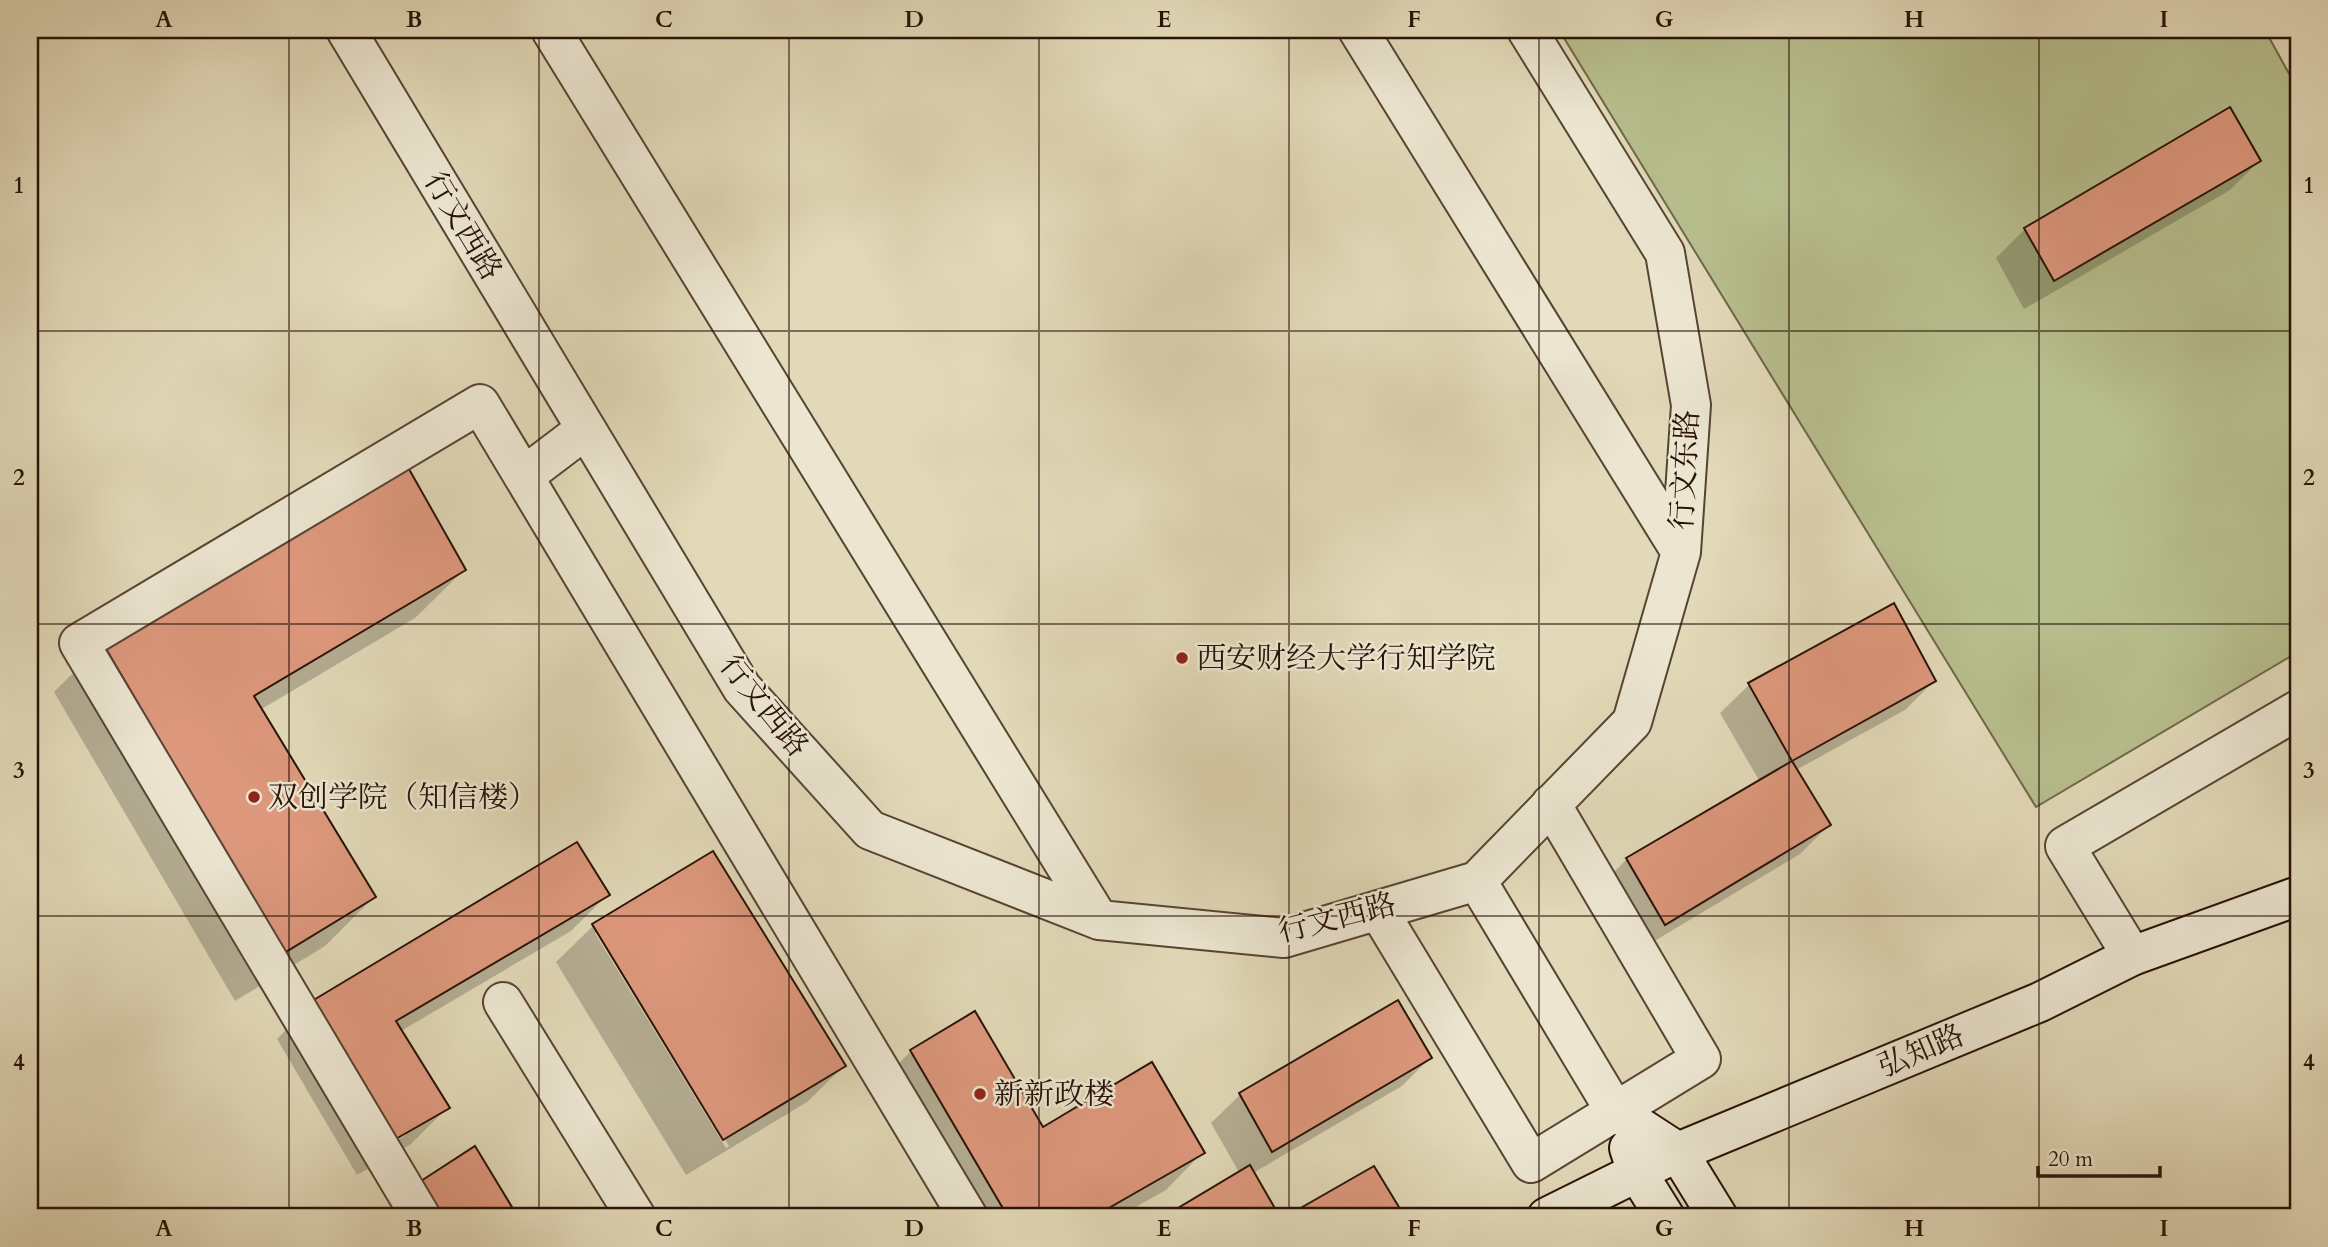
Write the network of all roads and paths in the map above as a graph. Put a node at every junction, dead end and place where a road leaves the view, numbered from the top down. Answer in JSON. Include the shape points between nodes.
{"nodes":[{"id":1,"x":346,"y":30,"type":"edge"},
{"id":2,"x":551,"y":30,"type":"edge"},
{"id":3,"x":1358,"y":30,"type":"edge"},
{"id":4,"x":1527,"y":30,"type":"edge"},
{"id":5,"x":586,"y":429,"type":"junction"},
{"id":6,"x":524,"y":476,"type":"junction"},
{"id":7,"x":1681,"y":552,"type":"junction"},
{"id":8,"x":2298,"y":710,"type":"edge"},
{"id":9,"x":1551,"y":804,"type":"junction"},
{"id":10,"x":1477,"y":881,"type":"junction"},
{"id":11,"x":2298,"y":896,"type":"edge"},
{"id":12,"x":1378,"y":910,"type":"junction"},
{"id":13,"x":1099,"y":920,"type":"junction"},
{"id":14,"x":2132,"y":956,"type":"junction"},
{"id":15,"x":503,"y":1002,"type":"dead end"},
{"id":16,"x":1615,"y":1111,"type":"junction"},
{"id":17,"x":1678,"y":1152,"type":"junction"},
{"id":18,"x":1637,"y":1172,"type":"junction"},
{"id":19,"x":421,"y":1217,"type":"edge"},
{"id":20,"x":636,"y":1217,"type":"edge"},
{"id":21,"x":968,"y":1217,"type":"edge"},
{"id":22,"x":1548,"y":1217,"type":"edge"},
{"id":23,"x":1665,"y":1217,"type":"edge"},
{"id":24,"x":1718,"y":1217,"type":"edge"}],
"edges":[{"from":1,"to":5,"type":"street","name":"行文西路"},
{"from":2,"to":13,"type":"street"},
{"from":3,"to":7,"type":"street"},
{"from":4,"to":7,"type":"street","name":"行文东路","via":[[1665,253],[1692,405]]},
{"from":5,"to":6,"type":"street"},
{"from":5,"to":13,"type":"street","name":"行文西路","via":[[742,688],[870,830]]},
{"from":6,"to":19,"type":"street","via":[[480,404],[79,643]]},
{"from":6,"to":21,"type":"street"},
{"from":7,"to":9,"type":"street","name":"行文东路","via":[[1632,722]]},
{"from":8,"to":14,"type":"street","via":[[2065,846]]},
{"from":9,"to":10,"type":"street","name":"行文东路"},
{"from":9,"to":16,"type":"street","via":[[1701,1059]]},
{"from":10,"to":12,"type":"street","name":"行文西路"},
{"from":10,"to":16,"type":"street"},
{"from":11,"to":14,"type":"street","name":"弘知路"},
{"from":12,"to":13,"type":"street","name":"行文西路","via":[[1284,937]]},
{"from":12,"to":16,"type":"street","via":[[1531,1163]]},
{"from":14,"to":17,"type":"street","name":"弘知路","via":[[2040,1002]]},
{"from":15,"to":20,"type":"street"},
{"from":16,"to":17,"type":"street"},
{"from":16,"to":18,"type":"street"},
{"from":17,"to":18,"type":"street","name":"弘知路"},
{"from":17,"to":24,"type":"street"},
{"from":18,"to":22,"type":"street","name":"弘知路"},
{"from":18,"to":23,"type":"street"}]}
